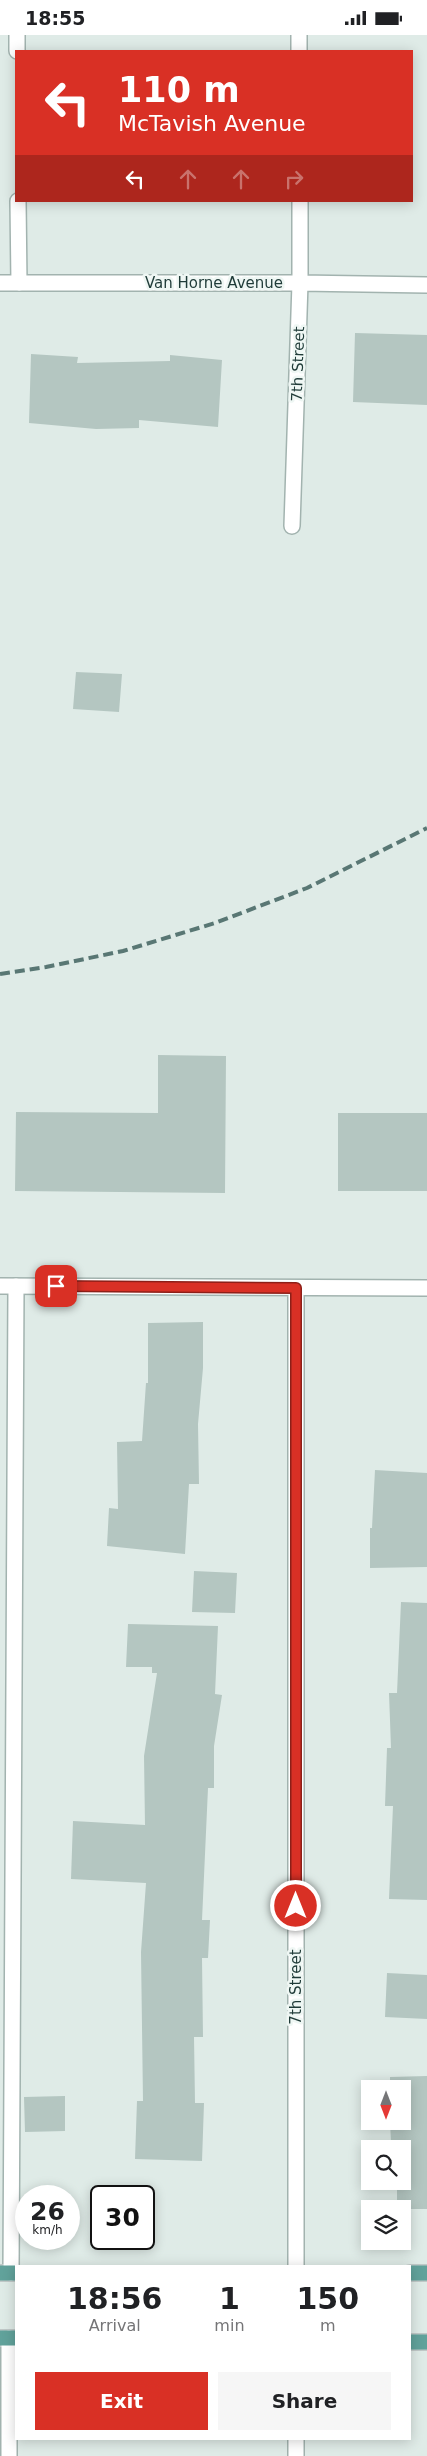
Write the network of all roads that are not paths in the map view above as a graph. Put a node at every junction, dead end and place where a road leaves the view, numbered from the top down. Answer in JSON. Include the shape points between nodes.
{"nodes":[{"id":1,"x":17,"y":35,"type":"edge"},
{"id":2,"x":299,"y":35,"type":"edge"},
{"id":3,"x":17,"y":50,"type":"edge"},
{"id":4,"x":299,"y":50,"type":"edge"},
{"id":5,"x":18,"y":202,"type":"edge"},
{"id":6,"x":300,"y":202,"type":"edge"},
{"id":7,"x":0,"y":283,"type":"edge"},
{"id":8,"x":19,"y":283,"type":"junction"},
{"id":9,"x":300,"y":283,"type":"junction"},
{"id":10,"x":427,"y":285,"type":"edge"},
{"id":11,"x":292,"y":527,"type":"dead end"},
{"id":12,"x":0,"y":1286,"type":"edge"},
{"id":13,"x":16,"y":1286,"type":"junction"},
{"id":14,"x":296,"y":1288,"type":"junction"},
{"id":15,"x":427,"y":1288,"type":"edge"},
{"id":16,"x":296,"y":2265,"type":"edge"},
{"id":17,"x":9,"y":2273,"type":"edge"},
{"id":18,"x":411,"y":2273,"type":"edge"},
{"id":19,"x":427,"y":2273,"type":"edge"},
{"id":20,"x":8,"y":2338,"type":"edge"},
{"id":21,"x":411,"y":2341,"type":"edge"},
{"id":22,"x":427,"y":2342,"type":"edge"},
{"id":23,"x":296,"y":2440,"type":"edge"},
{"id":24,"x":9,"y":2456,"type":"edge"},
{"id":25,"x":296,"y":2456,"type":"edge"}],
"edges":[{"from":1,"to":3,"type":"street"},
{"from":2,"to":4,"type":"street"},
{"from":5,"to":8,"type":"street"},
{"from":6,"to":9,"type":"street","name":"7th Street"},
{"from":7,"to":8,"type":"street","name":"Van Horne Avenue"},
{"from":8,"to":9,"type":"street","name":"Van Horne Avenue"},
{"from":9,"to":10,"type":"street","name":"Van Horne Avenue"},
{"from":9,"to":11,"type":"street","name":"7th Street"},
{"from":12,"to":13,"type":"street"},
{"from":13,"to":14,"type":"street"},
{"from":13,"to":17,"type":"street"},
{"from":14,"to":15,"type":"street"},
{"from":14,"to":16,"type":"street","name":"7th Street"},
{"from":18,"to":19,"type":"main road"},
{"from":20,"to":24,"type":"street"},
{"from":21,"to":22,"type":"main road"},
{"from":23,"to":25,"type":"street"}]}
